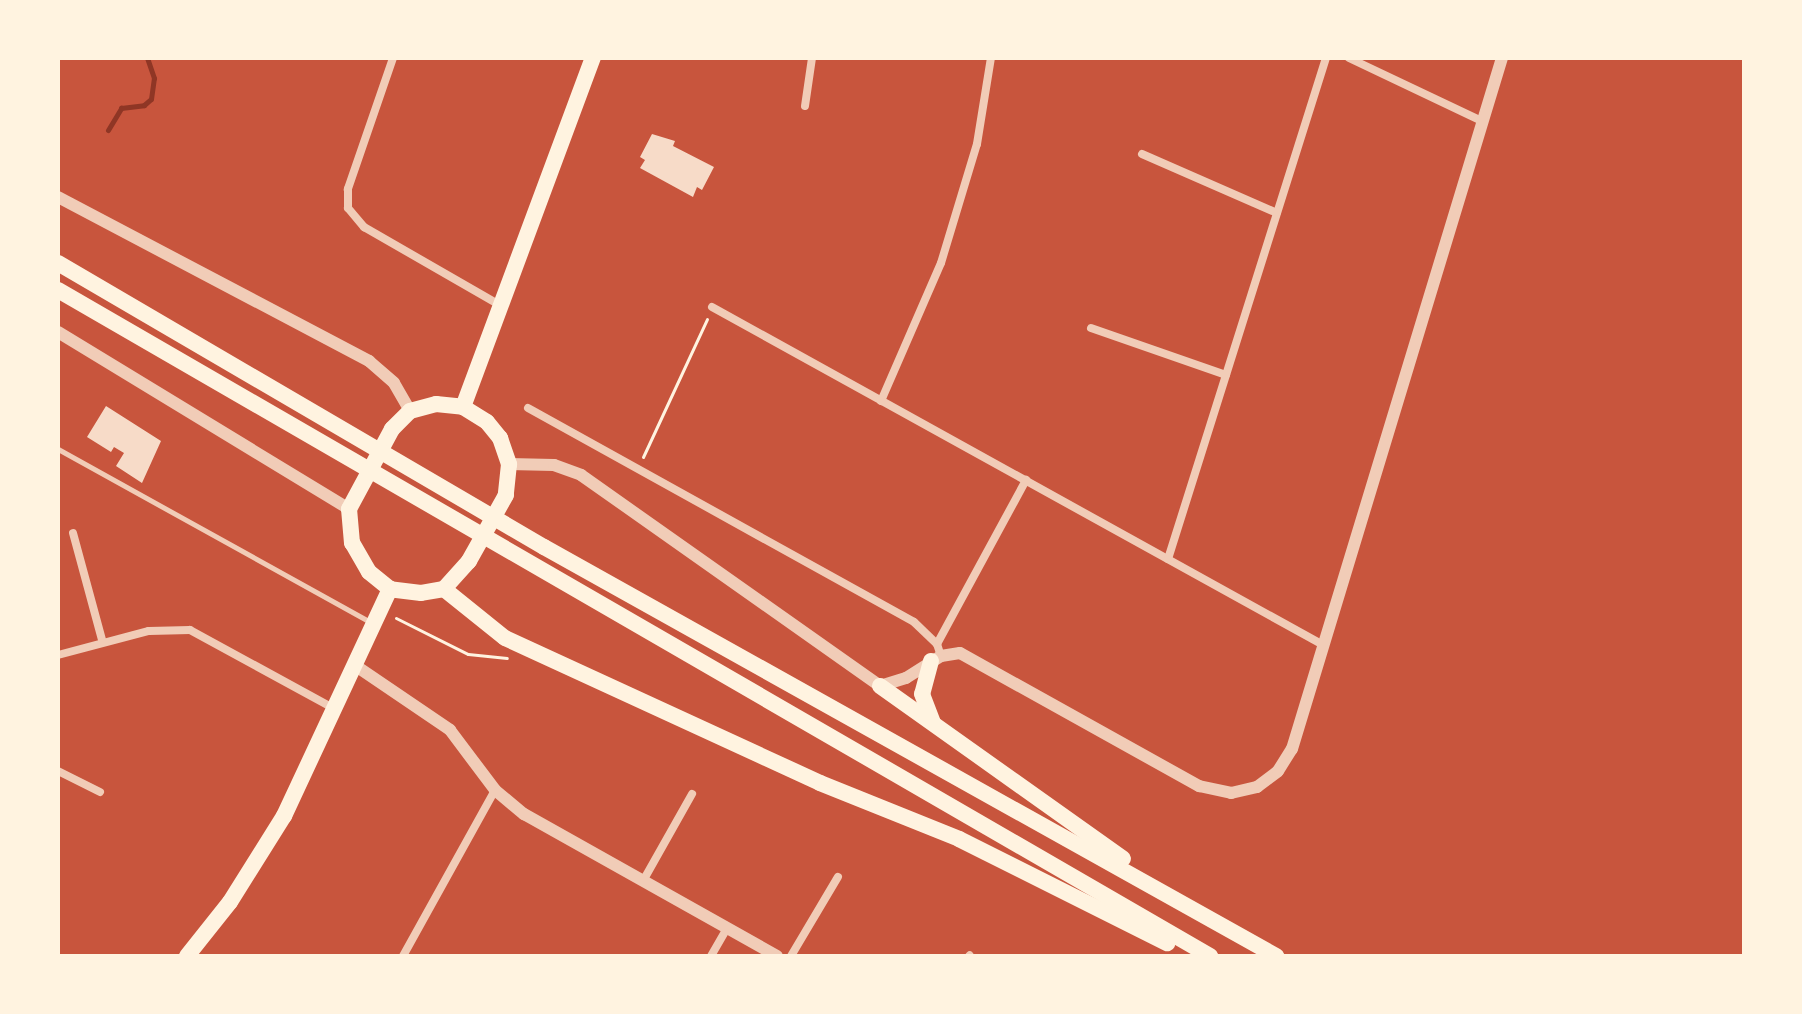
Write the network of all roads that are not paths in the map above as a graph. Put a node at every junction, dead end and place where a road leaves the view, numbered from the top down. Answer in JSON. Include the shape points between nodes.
{"nodes":[{"id":1,"x":393,"y":58,"type":"edge"},
{"id":2,"x":593,"y":58,"type":"edge"},
{"id":3,"x":812,"y":58,"type":"edge"},
{"id":4,"x":991,"y":58,"type":"edge"},
{"id":5,"x":1326,"y":58,"type":"edge"},
{"id":6,"x":1349,"y":58,"type":"edge"},
{"id":7,"x":1502,"y":58,"type":"edge"},
{"id":8,"x":805,"y":106,"type":"dead end"},
{"id":9,"x":1485,"y":123,"type":"junction"},
{"id":10,"x":1142,"y":154,"type":"dead end"},
{"id":11,"x":58,"y":197,"type":"edge"},
{"id":12,"x":1277,"y":213,"type":"junction"},
{"id":13,"x":58,"y":263,"type":"edge"},
{"id":14,"x":58,"y":290,"type":"edge"},
{"id":15,"x":503,"y":307,"type":"junction"},
{"id":16,"x":712,"y":307,"type":"road end"},
{"id":17,"x":1091,"y":328,"type":"dead end"},
{"id":18,"x":58,"y":332,"type":"edge"},
{"id":19,"x":1226,"y":375,"type":"junction"},
{"id":20,"x":881,"y":401,"type":"junction"},
{"id":21,"x":463,"y":407,"type":"junction"},
{"id":22,"x":528,"y":408,"type":"dead end"},
{"id":23,"x":410,"y":411,"type":"junction"},
{"id":24,"x":58,"y":449,"type":"edge"},
{"id":25,"x":509,"y":464,"type":"junction"},
{"id":26,"x":1026,"y":480,"type":"junction"},
{"id":27,"x":352,"y":502,"type":"junction"},
{"id":28,"x":73,"y":533,"type":"dead end"},
{"id":29,"x":1168,"y":559,"type":"junction"},
{"id":30,"x":390,"y":589,"type":"junction"},
{"id":31,"x":444,"y":589,"type":"junction"},
{"id":32,"x":374,"y":624,"type":"junction"},
{"id":33,"x":102,"y":640,"type":"junction"},
{"id":34,"x":1323,"y":645,"type":"junction"},
{"id":35,"x":937,"y":654,"type":"junction"},
{"id":36,"x":58,"y":655,"type":"edge"},
{"id":37,"x":356,"y":666,"type":"junction"},
{"id":38,"x":880,"y":686,"type":"junction"},
{"id":39,"x":335,"y":709,"type":"junction"},
{"id":40,"x":936,"y":727,"type":"junction"},
{"id":41,"x":58,"y":771,"type":"edge"},
{"id":42,"x":495,"y":790,"type":"junction"},
{"id":43,"x":100,"y":792,"type":"dead end"},
{"id":44,"x":692,"y":794,"type":"dead end"},
{"id":45,"x":838,"y":877,"type":"dead end"},
{"id":46,"x":643,"y":881,"type":"junction"},
{"id":47,"x":1200,"y":913,"type":"junction"},
{"id":48,"x":727,"y":928,"type":"junction"},
{"id":49,"x":187,"y":956,"type":"edge"},
{"id":50,"x":403,"y":956,"type":"edge"},
{"id":51,"x":711,"y":956,"type":"edge"},
{"id":52,"x":777,"y":956,"type":"edge"},
{"id":53,"x":791,"y":956,"type":"edge"},
{"id":54,"x":1193,"y":956,"type":"edge"},
{"id":55,"x":1210,"y":956,"type":"edge"},
{"id":56,"x":1276,"y":956,"type":"edge"}],
"edges":[{"from":1,"to":15,"type":"street","via":[[348,189],[348,208],[364,227]]},
{"from":2,"to":15,"type":"main road"},
{"from":3,"to":8,"type":"street"},
{"from":4,"to":20,"type":"street","via":[[977,144],[941,263]]},
{"from":5,"to":12,"type":"street"},
{"from":6,"to":9,"type":"street"},
{"from":7,"to":9,"type":"street"},
{"from":9,"to":34,"type":"street"},
{"from":10,"to":12,"type":"street"},
{"from":11,"to":23,"type":"street","via":[[369,361],[394,383]]},
{"from":12,"to":19,"type":"street"},
{"from":13,"to":47,"type":"main road","via":[[544,547]]},
{"from":14,"to":55,"type":"main road"},
{"from":15,"to":21,"type":"main road"},
{"from":16,"to":20,"type":"street"},
{"from":17,"to":19,"type":"street"},
{"from":18,"to":27,"type":"street"},
{"from":19,"to":29,"type":"street"},
{"from":20,"to":26,"type":"street"},
{"from":21,"to":23,"type":"main road","via":[[436,404]]},
{"from":21,"to":25,"type":"main road","via":[[500,438]]},
{"from":22,"to":35,"type":"street","via":[[914,622]]},
{"from":23,"to":27,"type":"main road","via":[[392,429]]},
{"from":24,"to":32,"type":"lane"},
{"from":25,"to":31,"type":"main road","via":[[506,495],[469,561]]},
{"from":25,"to":38,"type":"street","via":[[554,465],[581,475]]},
{"from":26,"to":29,"type":"street"},
{"from":26,"to":35,"type":"street"},
{"from":27,"to":30,"type":"main road","via":[[352,543],[369,572]]},
{"from":28,"to":33,"type":"street"},
{"from":29,"to":34,"type":"street"},
{"from":30,"to":31,"type":"main road"},
{"from":30,"to":32,"type":"main road"},
{"from":31,"to":54,"type":"main road","via":[[505,638],[820,783],[959,839]]},
{"from":32,"to":37,"type":"main road"},
{"from":33,"to":36,"type":"street"},
{"from":33,"to":39,"type":"street","via":[[164,628],[190,630]]},
{"from":34,"to":35,"type":"street","via":[[1292,749],[1278,771],[1257,787],[1231,793],[1199,786],[967,655]]},
{"from":35,"to":38,"type":"street","via":[[906,678]]},
{"from":35,"to":40,"type":"main road","via":[[922,694]]},
{"from":37,"to":39,"type":"main road"},
{"from":37,"to":42,"type":"street","via":[[450,730]]},
{"from":38,"to":40,"type":"main road"},
{"from":39,"to":49,"type":"main road","via":[[284,816],[230,902]]},
{"from":40,"to":47,"type":"main road"},
{"from":41,"to":43,"type":"street"},
{"from":42,"to":46,"type":"street","via":[[524,814]]},
{"from":42,"to":50,"type":"street"},
{"from":44,"to":46,"type":"street"},
{"from":45,"to":53,"type":"street"},
{"from":46,"to":48,"type":"street"},
{"from":47,"to":56,"type":"main road"},
{"from":48,"to":51,"type":"street"},
{"from":48,"to":52,"type":"street"}]}
